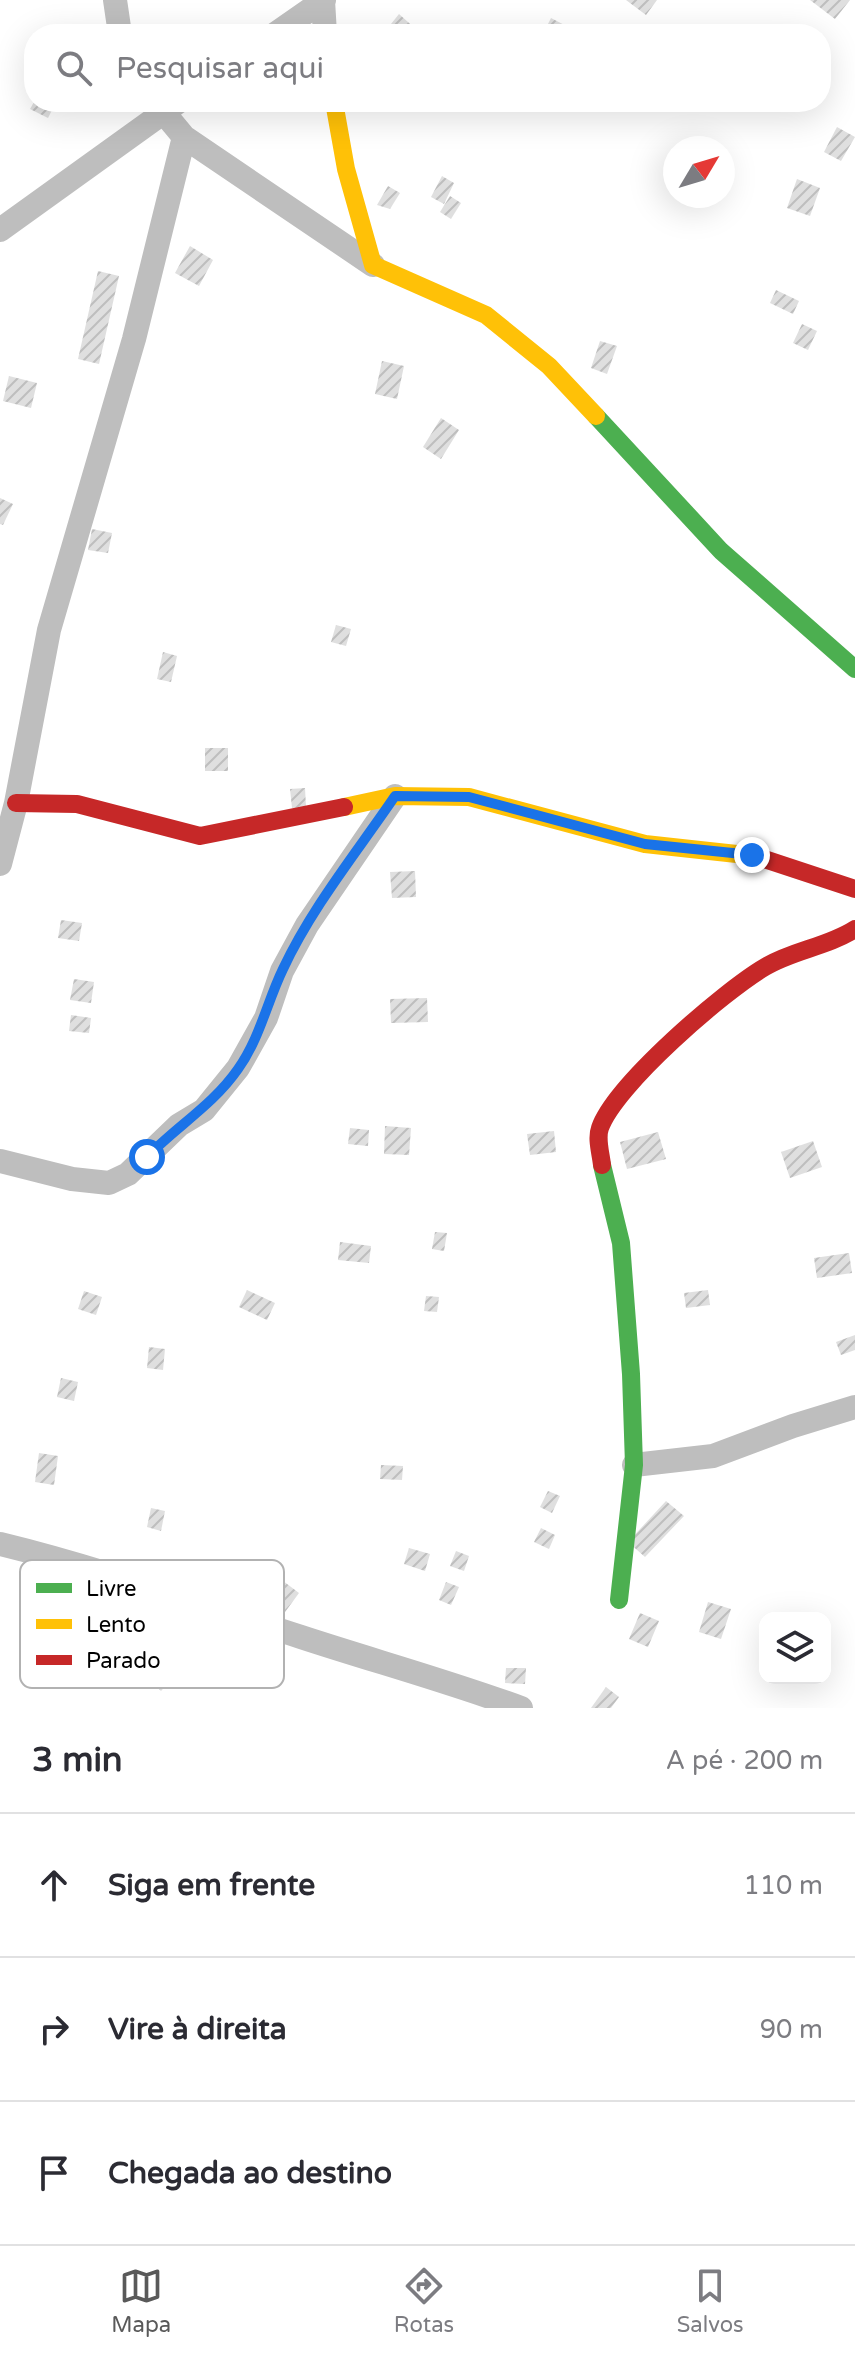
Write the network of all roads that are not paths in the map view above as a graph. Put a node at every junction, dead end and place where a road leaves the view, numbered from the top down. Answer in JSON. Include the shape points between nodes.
{"nodes":[{"id":1,"x":115,"y":0,"type":"edge"},
{"id":2,"x":323,"y":0,"type":"edge"},
{"id":3,"x":119,"y":24,"type":"edge"},
{"id":4,"x":289,"y":24,"type":"edge"},
{"id":5,"x":324,"y":24,"type":"edge"},
{"id":6,"x":157,"y":112,"type":"edge"},
{"id":7,"x":169,"y":112,"type":"edge"},
{"id":8,"x":336,"y":112,"type":"edge"},
{"id":9,"x":184,"y":137,"type":"junction"},
{"id":10,"x":0,"y":230,"type":"edge"},
{"id":11,"x":373,"y":265,"type":"junction"},
{"id":12,"x":855,"y":669,"type":"edge"},
{"id":13,"x":395,"y":796,"type":"junction"},
{"id":14,"x":16,"y":803,"type":"junction"},
{"id":15,"x":0,"y":864,"type":"edge"},
{"id":16,"x":855,"y":889,"type":"edge"},
{"id":17,"x":855,"y":929,"type":"edge"},
{"id":18,"x":0,"y":1161,"type":"edge"},
{"id":19,"x":855,"y":1407,"type":"edge"},
{"id":20,"x":634,"y":1465,"type":"junction"},
{"id":21,"x":0,"y":1544,"type":"edge"},
{"id":22,"x":69,"y":1560,"type":"edge"},
{"id":23,"x":619,"y":1600,"type":"dead end"},
{"id":24,"x":284,"y":1630,"type":"edge"},
{"id":25,"x":521,"y":1708,"type":"edge"}],
"edges":[{"from":1,"to":3,"type":"street"},
{"from":2,"to":4,"type":"street"},
{"from":2,"to":5,"type":"street"},
{"from":6,"to":10,"type":"street"},
{"from":7,"to":9,"type":"street"},
{"from":8,"to":11,"type":"street"},
{"from":9,"to":11,"type":"street"},
{"from":9,"to":14,"type":"street","via":[[130,353],[49,630]]},
{"from":11,"to":12,"type":"street","via":[[462,302],[501,325],[587,404],[679,508],[792,620]]},
{"from":13,"to":14,"type":"street","via":[[200,836],[77,804]]},
{"from":13,"to":16,"type":"street","via":[[469,797],[645,844],[752,855]]},
{"from":13,"to":18,"type":"street","via":[[307,925],[282,971],[266,1018],[238,1068],[204,1110],[179,1125],[128,1174],[109,1183]]},
{"from":14,"to":15,"type":"street"},
{"from":17,"to":20,"type":"street","via":[[833,943],[766,966],[709,1010],[646,1067],[608,1110],[598,1132],[604,1181],[621,1243]]},
{"from":19,"to":20,"type":"street","via":[[713,1456]]},
{"from":20,"to":23,"type":"street"},
{"from":21,"to":22,"type":"street"},
{"from":24,"to":25,"type":"street"}]}
